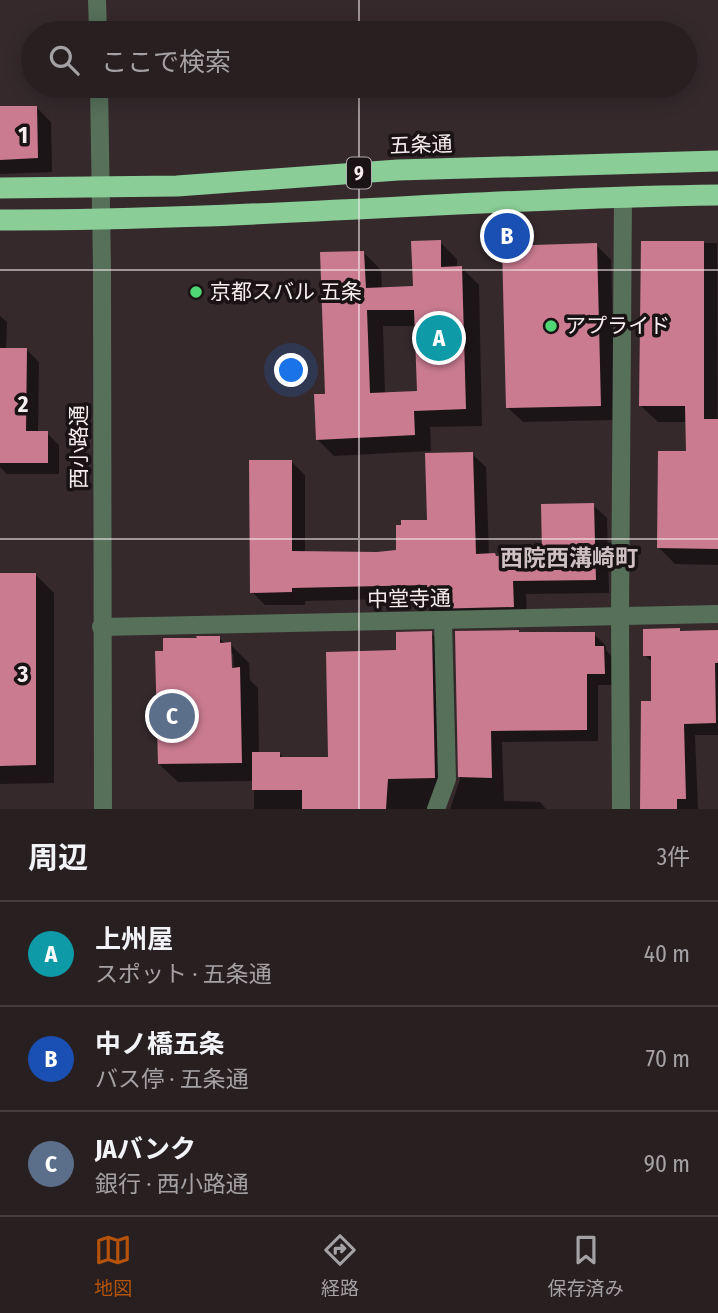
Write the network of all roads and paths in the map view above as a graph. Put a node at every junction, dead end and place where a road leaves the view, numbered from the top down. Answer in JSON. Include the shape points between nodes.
{"nodes":[{"id":1,"x":97,"y":0,"type":"edge"},
{"id":2,"x":98,"y":21,"type":"edge"},
{"id":3,"x":99,"y":98,"type":"edge"},
{"id":4,"x":718,"y":161,"type":"edge"},
{"id":5,"x":0,"y":188,"type":"edge"},
{"id":6,"x":101,"y":188,"type":"junction"},
{"id":7,"x":718,"y":194,"type":"edge"},
{"id":8,"x":623,"y":196,"type":"junction"},
{"id":9,"x":0,"y":220,"type":"edge"},
{"id":10,"x":101,"y":220,"type":"junction"},
{"id":11,"x":718,"y":614,"type":"edge"},
{"id":12,"x":620,"y":617,"type":"junction"},
{"id":13,"x":443,"y":621,"type":"junction"},
{"id":14,"x":101,"y":627,"type":"junction"},
{"id":15,"x":103,"y":809,"type":"edge"},
{"id":16,"x":436,"y":809,"type":"edge"},
{"id":17,"x":621,"y":809,"type":"edge"}],
"edges":[{"from":1,"to":2,"type":"street"},
{"from":3,"to":6,"type":"street","name":"西小路通"},
{"from":4,"to":6,"type":"highway","name":"五条通","number":"9","via":[[398,170]]},
{"from":5,"to":6,"type":"highway","name":"五条通","number":"9"},
{"from":6,"to":10,"type":"street","name":"西小路通"},
{"from":7,"to":8,"type":"highway","number":"9"},
{"from":8,"to":10,"type":"highway","number":"9"},
{"from":8,"to":12,"type":"street"},
{"from":9,"to":10,"type":"highway","number":"9"},
{"from":10,"to":14,"type":"street","name":"西小路通"},
{"from":11,"to":12,"type":"street","name":"中堂寺通"},
{"from":12,"to":13,"type":"street","name":"中堂寺通"},
{"from":12,"to":17,"type":"street"},
{"from":13,"to":14,"type":"street","name":"中堂寺通"},
{"from":13,"to":16,"type":"street","via":[[447,779]]},
{"from":14,"to":15,"type":"street","name":"西小路通"}]}
